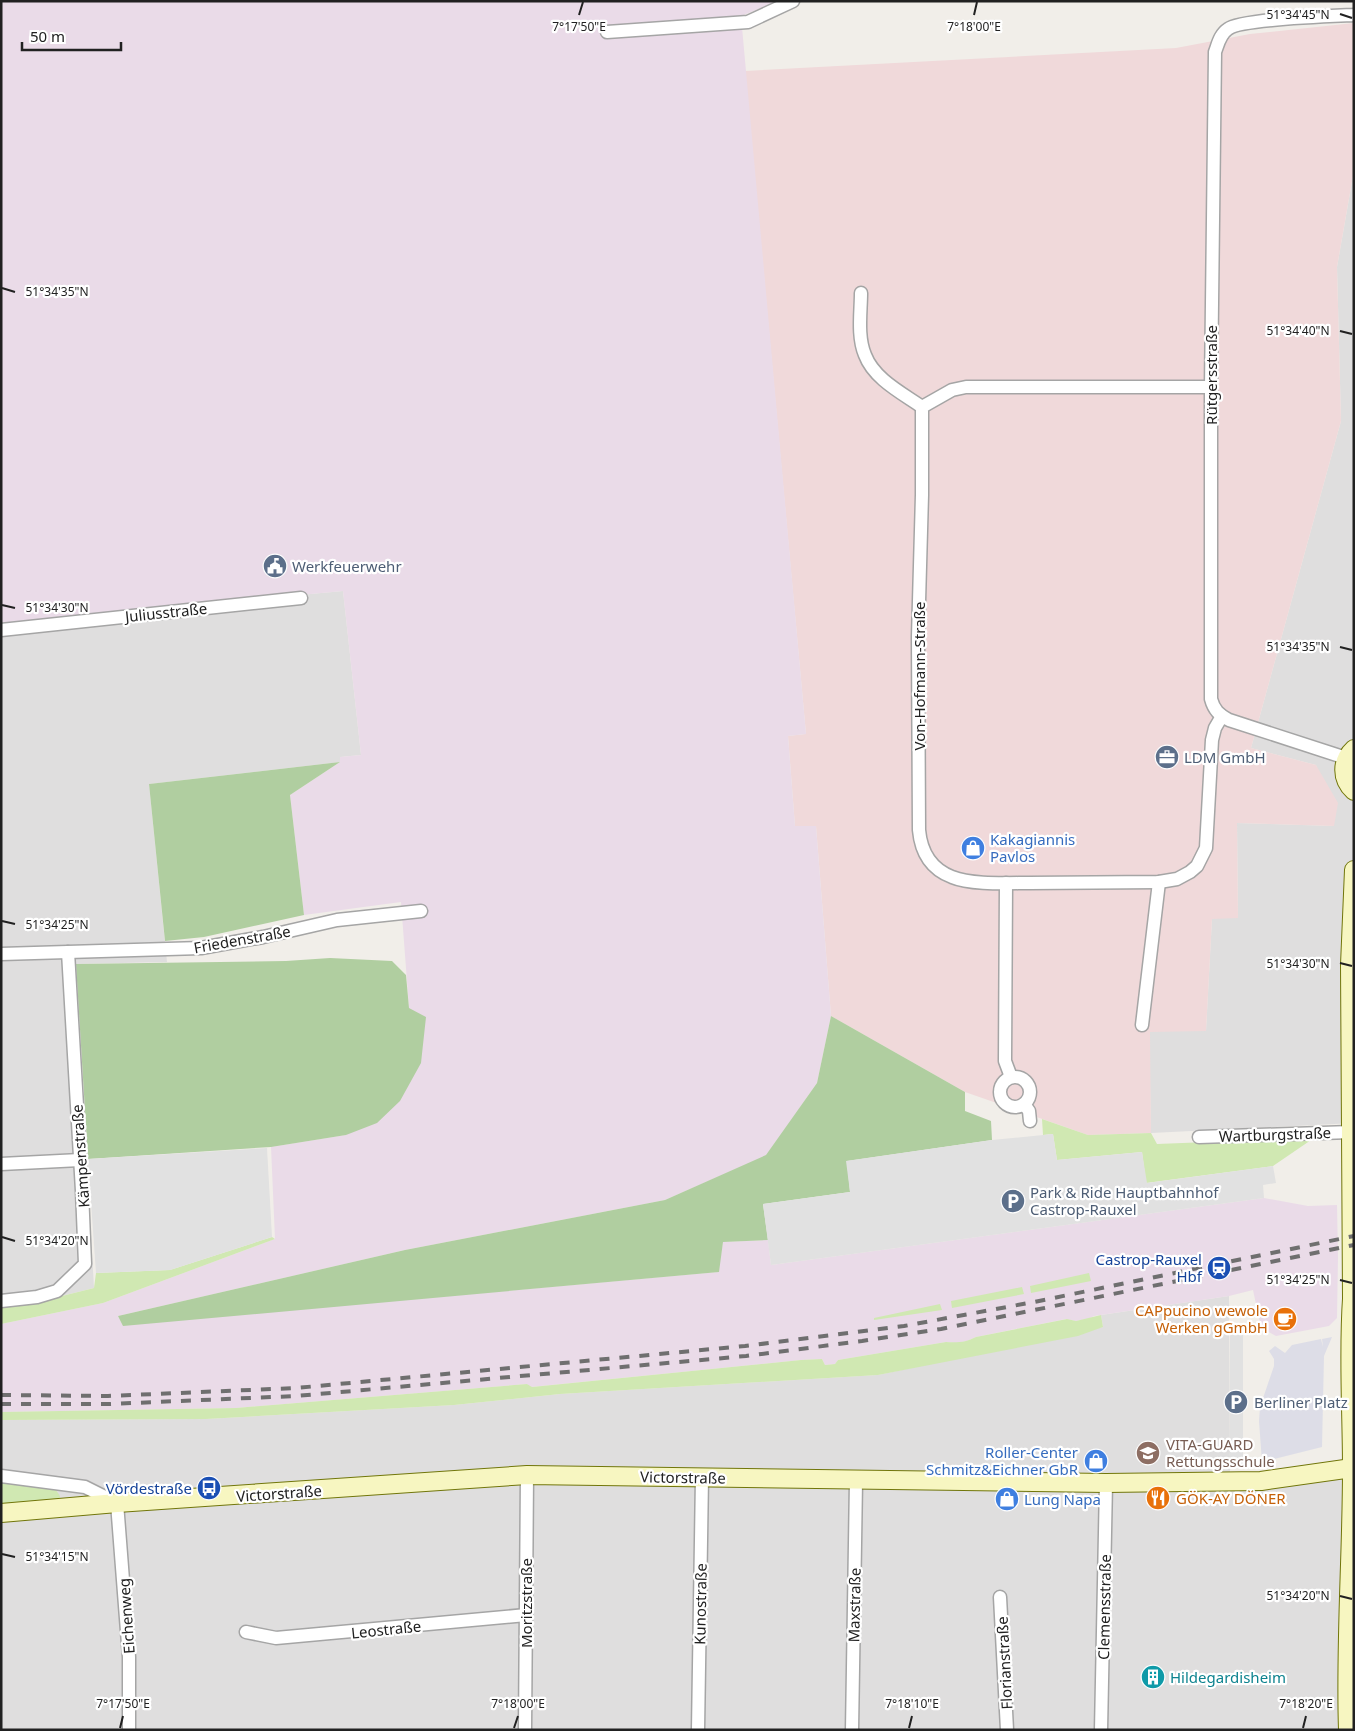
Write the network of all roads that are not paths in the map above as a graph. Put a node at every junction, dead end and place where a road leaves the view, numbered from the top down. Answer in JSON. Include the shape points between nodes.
{"nodes":[{"id":1,"x":793,"y":1,"type":"edge"},
{"id":2,"x":1354,"y":15,"type":"edge"},
{"id":3,"x":608,"y":32,"type":"dead end"},
{"id":4,"x":861,"y":293,"type":"dead end"},
{"id":5,"x":1211,"y":387,"type":"junction"},
{"id":6,"x":922,"y":407,"type":"junction"},
{"id":7,"x":301,"y":598,"type":"dead end"},
{"id":8,"x":1,"y":630,"type":"edge"},
{"id":9,"x":1222,"y":716,"type":"junction"},
{"id":10,"x":1350,"y":753,"type":"edge"},
{"id":11,"x":1354,"y":791,"type":"edge"},
{"id":12,"x":1354,"y":870,"type":"edge"},
{"id":13,"x":1159,"y":882,"type":"junction"},
{"id":14,"x":1006,"y":883,"type":"junction"},
{"id":15,"x":421,"y":910,"type":"dead end"},
{"id":16,"x":68,"y":952,"type":"junction"},
{"id":17,"x":1,"y":954,"type":"edge"},
{"id":18,"x":1142,"y":1025,"type":"dead end"},
{"id":19,"x":1353,"y":1074,"type":"edge"},
{"id":20,"x":1011,"y":1077,"type":"junction"},
{"id":21,"x":1024,"y":1104,"type":"junction"},
{"id":22,"x":1030,"y":1121,"type":"dead end"},
{"id":23,"x":1351,"y":1132,"type":"junction"},
{"id":24,"x":1199,"y":1137,"type":"dead end"},
{"id":25,"x":80,"y":1160,"type":"junction"},
{"id":26,"x":1,"y":1164,"type":"edge"},
{"id":27,"x":1,"y":1300,"type":"edge"},
{"id":28,"x":1352,"y":1328,"type":"edge"},
{"id":29,"x":1352,"y":1468,"type":"junction"},
{"id":30,"x":527,"y":1475,"type":"junction"},
{"id":31,"x":1,"y":1476,"type":"edge"},
{"id":32,"x":702,"y":1477,"type":"junction"},
{"id":33,"x":856,"y":1481,"type":"junction"},
{"id":34,"x":1106,"y":1483,"type":"junction"},
{"id":35,"x":118,"y":1503,"type":"junction"},
{"id":36,"x":1,"y":1514,"type":"edge"},
{"id":37,"x":1000,"y":1597,"type":"dead end"},
{"id":38,"x":526,"y":1615,"type":"junction"},
{"id":39,"x":246,"y":1632,"type":"dead end"},
{"id":40,"x":1351,"y":1682,"type":"edge"},
{"id":41,"x":129,"y":1730,"type":"edge"},
{"id":42,"x":524,"y":1730,"type":"edge"},
{"id":43,"x":698,"y":1730,"type":"edge"},
{"id":44,"x":852,"y":1730,"type":"edge"},
{"id":45,"x":1007,"y":1730,"type":"edge"},
{"id":46,"x":1101,"y":1730,"type":"edge"},
{"id":47,"x":1348,"y":1730,"type":"edge"}],
"edges":[{"from":1,"to":3,"type":"street","via":[[748,22]]},
{"from":2,"to":5,"type":"street","name":"Rütgersstraße","via":[[1251,22],[1229,28],[1221,36],[1215,52]]},
{"from":4,"to":6,"type":"street","via":[[864,355],[884,380]]},
{"from":5,"to":6,"type":"street","via":[[966,386]]},
{"from":5,"to":9,"type":"street","name":"Rütgersstraße","via":[[1211,699],[1214,709]]},
{"from":6,"to":14,"type":"street","name":"Von-Hofmann-Straße","via":[[918,637],[920,840],[928,859],[953,878]]},
{"from":7,"to":8,"type":"street","name":"Juliusstraße"},
{"from":9,"to":10,"type":"street"},
{"from":9,"to":13,"type":"street","name":"Von-Hofmann-Straße","via":[[1212,740],[1206,848],[1190,872],[1177,879]]},
{"from":10,"to":11,"type":"street","via":[[1344,777]]},
{"from":12,"to":19,"type":"street","name":"Wartburgstraße","via":[[1350,965]]},
{"from":13,"to":14,"type":"street","name":"Von-Hofmann-Straße"},
{"from":13,"to":18,"type":"street"},
{"from":14,"to":20,"type":"street","via":[[1005,1061]]},
{"from":15,"to":16,"type":"street","name":"Friedenstraße","via":[[337,920],[201,948]]},
{"from":16,"to":17,"type":"street","name":"Friedenstraße"},
{"from":16,"to":25,"type":"street","name":"Kämpenstraße"},
{"from":19,"to":23,"type":"street","name":"Wartburgstraße"},
{"from":20,"to":21,"type":"street","via":[[1021,1078],[1029,1085],[1030,1095]]},
{"from":20,"to":21,"type":"street","via":[[1001,1087],[1003,1101],[1015,1107]]},
{"from":21,"to":22,"type":"street"},
{"from":23,"to":24,"type":"street","name":"Wartburgstraße"},
{"from":23,"to":28,"type":"street","name":"Wartburgstraße"},
{"from":25,"to":26,"type":"street"},
{"from":25,"to":27,"type":"street","name":"Kämpenstraße","via":[[85,1264],[57,1292]]},
{"from":28,"to":29,"type":"street"},
{"from":29,"to":34,"type":"street","name":"Victorstraße","via":[[1278,1480]]},
{"from":29,"to":40,"type":"street"},
{"from":30,"to":32,"type":"street","name":"Victorstraße"},
{"from":30,"to":35,"type":"street","name":"Victorstraße"},
{"from":30,"to":38,"type":"street","name":"Moritzstraße"},
{"from":31,"to":35,"type":"street","via":[[85,1486]]},
{"from":32,"to":33,"type":"street","name":"Victorstraße"},
{"from":32,"to":43,"type":"street","name":"Kunostraße"},
{"from":33,"to":34,"type":"street","name":"Victorstraße"},
{"from":33,"to":44,"type":"street","name":"Maxstraße"},
{"from":34,"to":46,"type":"street","name":"Clemensstraße"},
{"from":35,"to":36,"type":"street","name":"Victorstraße"},
{"from":35,"to":41,"type":"street","name":"Eichenweg","via":[[129,1657]]},
{"from":37,"to":45,"type":"street","name":"Florianstraße"},
{"from":38,"to":39,"type":"street","name":"Leostraße","via":[[276,1638]]},
{"from":38,"to":42,"type":"street","name":"Moritzstraße"},
{"from":40,"to":47,"type":"street"}]}
